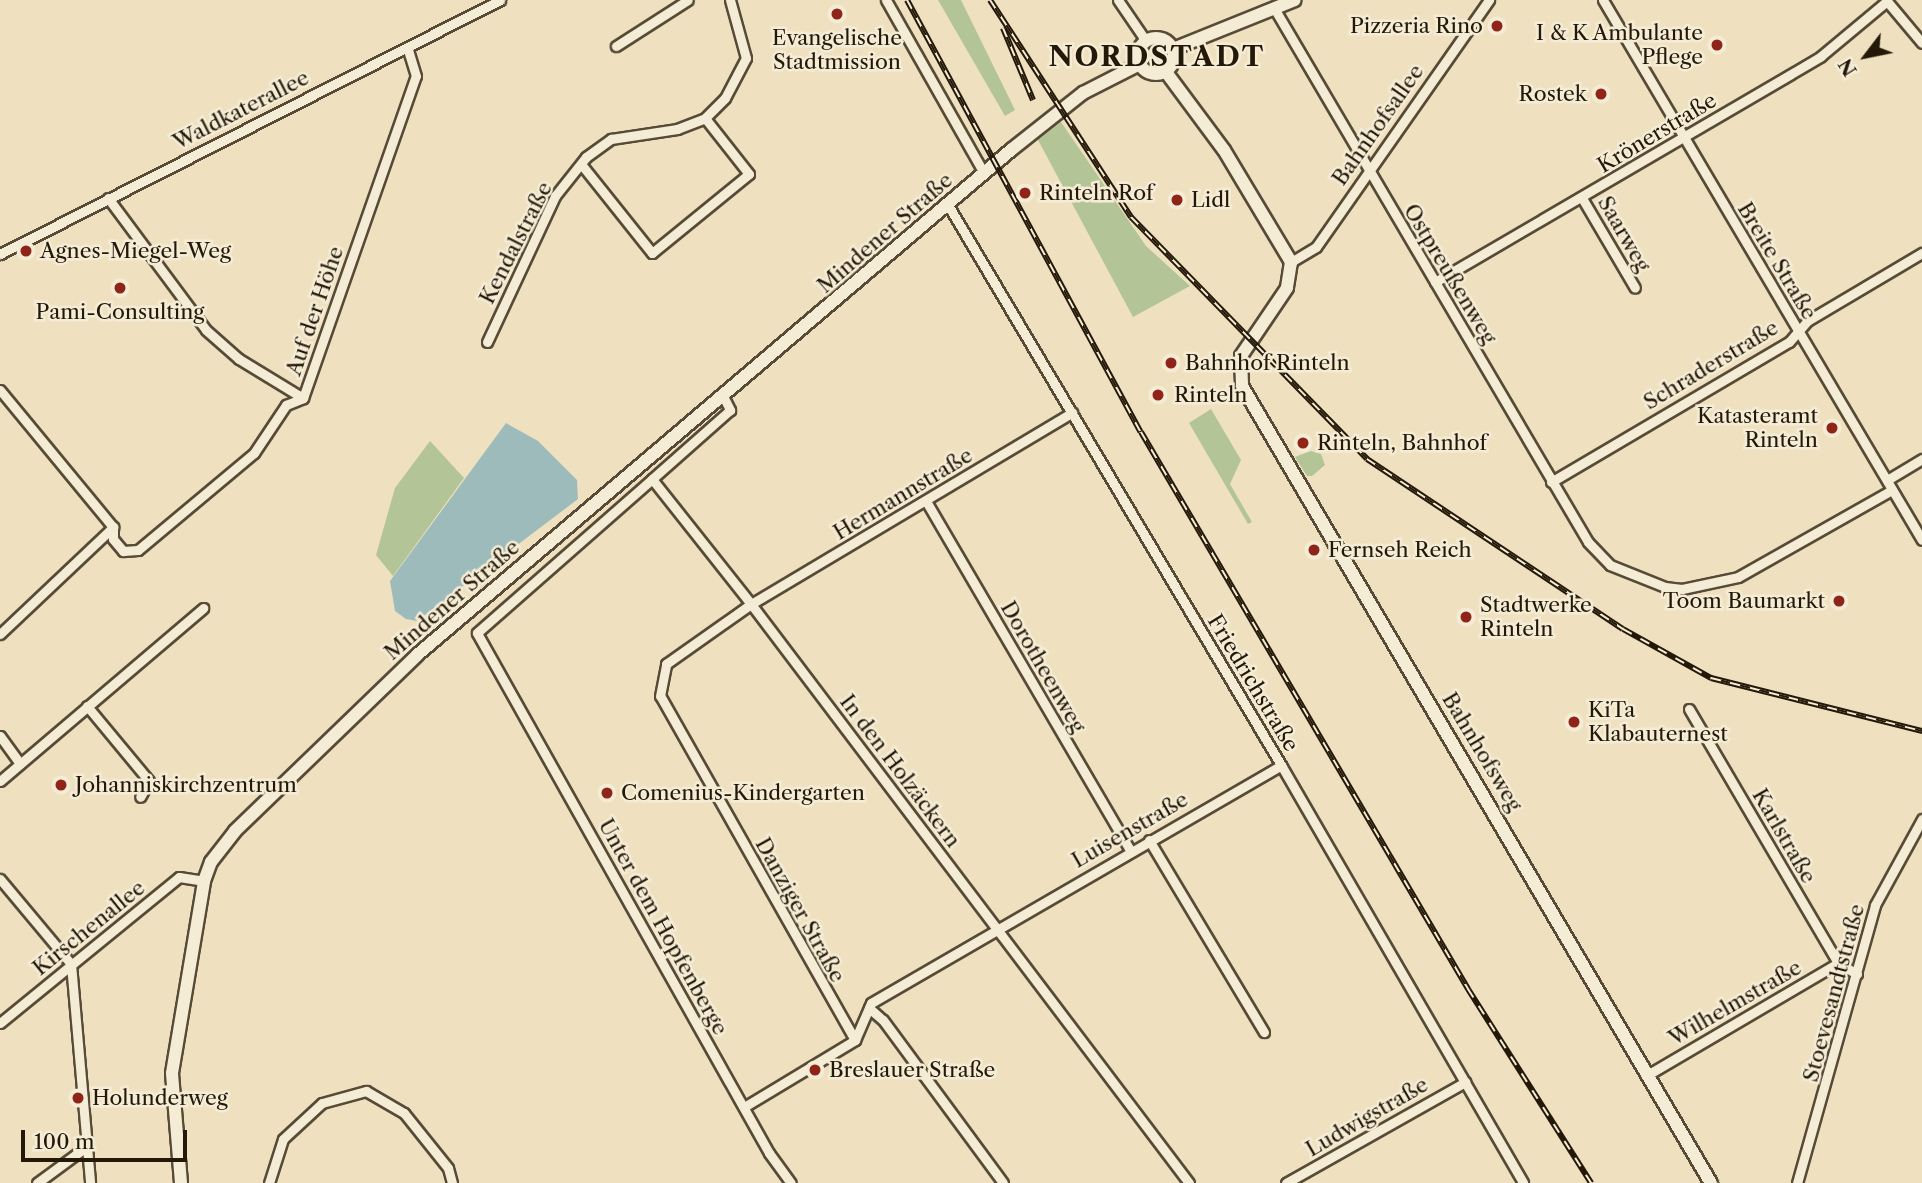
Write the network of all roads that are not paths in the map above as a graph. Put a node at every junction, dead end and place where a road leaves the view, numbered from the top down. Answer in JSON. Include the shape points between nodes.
{"nodes":[{"id":1,"x":500,"y":0,"type":"edge"},
{"id":2,"x":688,"y":0,"type":"edge"},
{"id":3,"x":730,"y":0,"type":"edge"},
{"id":4,"x":886,"y":0,"type":"edge"},
{"id":5,"x":1118,"y":0,"type":"edge"},
{"id":6,"x":1295,"y":0,"type":"edge"},
{"id":7,"x":1489,"y":0,"type":"edge"},
{"id":8,"x":1603,"y":0,"type":"edge"},
{"id":9,"x":1887,"y":0,"type":"edge"},
{"id":10,"x":1274,"y":8,"type":"junction"},
{"id":11,"x":1146,"y":41,"type":"junction"},
{"id":12,"x":1922,"y":43,"type":"edge"},
{"id":13,"x":616,"y":46,"type":"dead end"},
{"id":14,"x":407,"y":47,"type":"junction"},
{"id":15,"x":1173,"y":49,"type":"junction"},
{"id":16,"x":1140,"y":64,"type":"junction"},
{"id":17,"x":1166,"y":72,"type":"junction"},
{"id":18,"x":705,"y":118,"type":"junction"},
{"id":19,"x":1684,"y":138,"type":"junction"},
{"id":20,"x":581,"y":164,"type":"junction"},
{"id":21,"x":1369,"y":172,"type":"junction"},
{"id":22,"x":984,"y":173,"type":"junction"},
{"id":23,"x":108,"y":198,"type":"junction"},
{"id":24,"x":1582,"y":198,"type":"junction"},
{"id":25,"x":948,"y":205,"type":"junction"},
{"id":26,"x":1922,"y":253,"type":"edge"},
{"id":27,"x":0,"y":254,"type":"edge"},
{"id":28,"x":1291,"y":262,"type":"junction"},
{"id":29,"x":1435,"y":282,"type":"junction"},
{"id":30,"x":1635,"y":288,"type":"dead end"},
{"id":31,"x":1798,"y":331,"type":"junction"},
{"id":32,"x":487,"y":342,"type":"dead end"},
{"id":33,"x":0,"y":390,"type":"edge"},
{"id":34,"x":723,"y":396,"type":"junction"},
{"id":35,"x":303,"y":398,"type":"junction"},
{"id":36,"x":1072,"y":413,"type":"junction"},
{"id":37,"x":1922,"y":459,"type":"edge"},
{"id":38,"x":652,"y":479,"type":"junction"},
{"id":39,"x":1886,"y":480,"type":"junction"},
{"id":40,"x":1551,"y":482,"type":"junction"},
{"id":41,"x":1892,"y":490,"type":"junction"},
{"id":42,"x":926,"y":501,"type":"junction"},
{"id":43,"x":113,"y":527,"type":"junction"},
{"id":44,"x":1922,"y":540,"type":"edge"},
{"id":45,"x":751,"y":604,"type":"junction"},
{"id":46,"x":203,"y":608,"type":"dead end"},
{"id":47,"x":0,"y":634,"type":"edge"},
{"id":48,"x":87,"y":706,"type":"junction"},
{"id":49,"x":1689,"y":709,"type":"dead end"},
{"id":50,"x":0,"y":736,"type":"edge"},
{"id":51,"x":20,"y":764,"type":"junction"},
{"id":52,"x":1281,"y":765,"type":"junction"},
{"id":53,"x":0,"y":781,"type":"edge"},
{"id":54,"x":140,"y":797,"type":"dead end"},
{"id":55,"x":1922,"y":819,"type":"edge"},
{"id":56,"x":1149,"y":840,"type":"junction"},
{"id":57,"x":1130,"y":850,"type":"junction"},
{"id":58,"x":0,"y":879,"type":"edge"},
{"id":59,"x":205,"y":880,"type":"junction"},
{"id":60,"x":996,"y":927,"type":"junction"},
{"id":61,"x":1838,"y":963,"type":"junction"},
{"id":62,"x":71,"y":964,"type":"junction"},
{"id":63,"x":1857,"y":974,"type":"junction"},
{"id":64,"x":869,"y":1008,"type":"junction"},
{"id":65,"x":0,"y":1023,"type":"edge"},
{"id":66,"x":1264,"y":1032,"type":"dead end"},
{"id":67,"x":855,"y":1040,"type":"junction"},
{"id":68,"x":1649,"y":1074,"type":"junction"},
{"id":69,"x":1465,"y":1082,"type":"junction"},
{"id":70,"x":744,"y":1107,"type":"junction"},
{"id":71,"x":86,"y":1147,"type":"junction"},
{"id":72,"x":1518,"y":1181,"type":"edge"},
{"id":73,"x":37,"y":1183,"type":"edge"},
{"id":74,"x":90,"y":1183,"type":"edge"},
{"id":75,"x":181,"y":1183,"type":"edge"},
{"id":76,"x":269,"y":1183,"type":"edge"},
{"id":77,"x":452,"y":1183,"type":"edge"},
{"id":78,"x":791,"y":1183,"type":"edge"},
{"id":79,"x":1003,"y":1183,"type":"edge"},
{"id":80,"x":1188,"y":1183,"type":"edge"},
{"id":81,"x":1286,"y":1183,"type":"edge"},
{"id":82,"x":1711,"y":1183,"type":"edge"},
{"id":83,"x":1797,"y":1183,"type":"edge"}],
"edges":[{"from":1,"to":14,"type":"street","name":"Waldkaterallee"},
{"from":2,"to":13,"type":"street"},
{"from":3,"to":18,"type":"street","name":"Kendalstraße","via":[[746,58],[732,88]]},
{"from":4,"to":22,"type":"street"},
{"from":5,"to":11,"type":"street"},
{"from":6,"to":10,"type":"main road"},
{"from":7,"to":21,"type":"street","name":"Bahnhofsallee"},
{"from":8,"to":19,"type":"street","name":"Breite Straße"},
{"from":9,"to":12,"type":"street"},
{"from":9,"to":19,"type":"street","name":"Krönerstraße","via":[[1821,56]]},
{"from":10,"to":15,"type":"main road"},
{"from":10,"to":21,"type":"street","name":"Ostpreußenweg"},
{"from":11,"to":15,"type":"main road","via":[[1161,39]]},
{"from":11,"to":16,"type":"main road","via":[[1139,52]]},
{"from":14,"to":23,"type":"street","name":"Waldkaterallee"},
{"from":14,"to":35,"type":"street","name":"Auf der Höhe","via":[[416,76]]},
{"from":15,"to":17,"type":"main road","via":[[1173,65]]},
{"from":16,"to":17,"type":"main road","via":[[1148,73]]},
{"from":16,"to":22,"type":"main road","name":"Mindener Straße","via":[[1083,93]]},
{"from":17,"to":28,"type":"main road","via":[[1211,130]]},
{"from":18,"to":20,"type":"street","name":"Kendalstraße","via":[[677,129],[611,139]]},
{"from":18,"to":20,"type":"street","via":[[749,174],[652,253]]},
{"from":19,"to":24,"type":"street","name":"Krönerstraße"},
{"from":19,"to":31,"type":"street","name":"Breite Straße"},
{"from":20,"to":32,"type":"street","name":"Kendalstraße","via":[[555,196]]},
{"from":21,"to":28,"type":"street","name":"Bahnhofsallee","via":[[1315,247]]},
{"from":21,"to":29,"type":"street","name":"Ostpreußenweg"},
{"from":22,"to":25,"type":"main road","name":"Mindener Straße"},
{"from":23,"to":27,"type":"street","name":"Waldkaterallee"},
{"from":23,"to":35,"type":"street","via":[[206,330],[239,359]]},
{"from":24,"to":29,"type":"street","name":"Krönerstraße"},
{"from":24,"to":30,"type":"street","name":"Saarweg"},
{"from":25,"to":34,"type":"main road","name":"Mindener Straße"},
{"from":25,"to":36,"type":"street","name":"Friedrichstraße"},
{"from":26,"to":31,"type":"street","name":"Schraderstraße","via":[[1807,321]]},
{"from":28,"to":68,"type":"main road","name":"Bahnhofsweg","via":[[1287,288],[1238,366],[1249,401]]},
{"from":29,"to":40,"type":"street","name":"Ostpreußenweg"},
{"from":31,"to":39,"type":"street","name":"Breite Straße"},
{"from":31,"to":40,"type":"street","name":"Schraderstraße","via":[[1789,342]]},
{"from":33,"to":43,"type":"street"},
{"from":34,"to":38,"type":"street","via":[[730,410]]},
{"from":34,"to":59,"type":"main road","name":"Mindener Straße","via":[[354,712],[235,831],[211,862]]},
{"from":35,"to":43,"type":"street","name":"Auf der Höhe","via":[[286,405],[254,453],[138,550],[123,551],[113,540]]},
{"from":36,"to":42,"type":"street","name":"Hermannstraße"},
{"from":36,"to":52,"type":"street","name":"Friedrichstraße"},
{"from":37,"to":39,"type":"street"},
{"from":38,"to":45,"type":"street","name":"In den Holzäckern"},
{"from":38,"to":70,"type":"street","name":"Unter dem Hopfenberge","via":[[477,633]]},
{"from":39,"to":41,"type":"street","name":"Breite Straße"},
{"from":40,"to":41,"type":"street","name":"Ostpreußenweg","via":[[1598,555],[1643,582],[1682,589],[1762,565]]},
{"from":41,"to":44,"type":"street","name":"Breite Straße"},
{"from":42,"to":45,"type":"street","name":"Hermannstraße"},
{"from":42,"to":57,"type":"street","name":"Dorotheenweg"},
{"from":43,"to":47,"type":"street"},
{"from":45,"to":60,"type":"street","name":"In den Holzäckern"},
{"from":45,"to":67,"type":"street","name":"Danziger Straße","via":[[666,664],[660,696]]},
{"from":46,"to":48,"type":"street"},
{"from":48,"to":51,"type":"street"},
{"from":48,"to":54,"type":"street","via":[[149,781]]},
{"from":49,"to":61,"type":"street","name":"Karlstraße"},
{"from":50,"to":51,"type":"street"},
{"from":51,"to":53,"type":"street"},
{"from":52,"to":56,"type":"street","name":"Luisenstraße"},
{"from":52,"to":69,"type":"street","name":"Friedrichstraße"},
{"from":55,"to":63,"type":"street","name":"Stoevesandtstraße","via":[[1875,905]]},
{"from":56,"to":57,"type":"street","name":"Luisenstraße"},
{"from":56,"to":66,"type":"street"},
{"from":57,"to":60,"type":"street","name":"Luisenstraße"},
{"from":58,"to":62,"type":"street"},
{"from":59,"to":62,"type":"street","name":"Kirschenallee","via":[[179,877]]},
{"from":59,"to":75,"type":"main road","name":"Mindener Straße","via":[[172,1073]]},
{"from":60,"to":64,"type":"street"},
{"from":60,"to":80,"type":"street","name":"In den Holzäckern"},
{"from":61,"to":63,"type":"street","name":"Karlstraße"},
{"from":61,"to":68,"type":"street","name":"Wilhelmstraße"},
{"from":62,"to":65,"type":"street","name":"Kirschenallee"},
{"from":62,"to":71,"type":"street"},
{"from":63,"to":83,"type":"street","name":"Stoevesandtstraße"},
{"from":64,"to":67,"type":"street"},
{"from":64,"to":79,"type":"street","via":[[883,1020]]},
{"from":67,"to":70,"type":"street"},
{"from":68,"to":82,"type":"main road","name":"Bahnhofsweg"},
{"from":69,"to":72,"type":"street","name":"Friedrichstraße"},
{"from":69,"to":81,"type":"street","name":"Ludwigstraße"},
{"from":70,"to":78,"type":"street","name":"Unter dem Hopfenberge"},
{"from":71,"to":73,"type":"street"},
{"from":71,"to":74,"type":"street"},
{"from":76,"to":77,"type":"street","via":[[283,1139],[322,1103],[366,1091],[404,1113],[447,1168]]}]}
